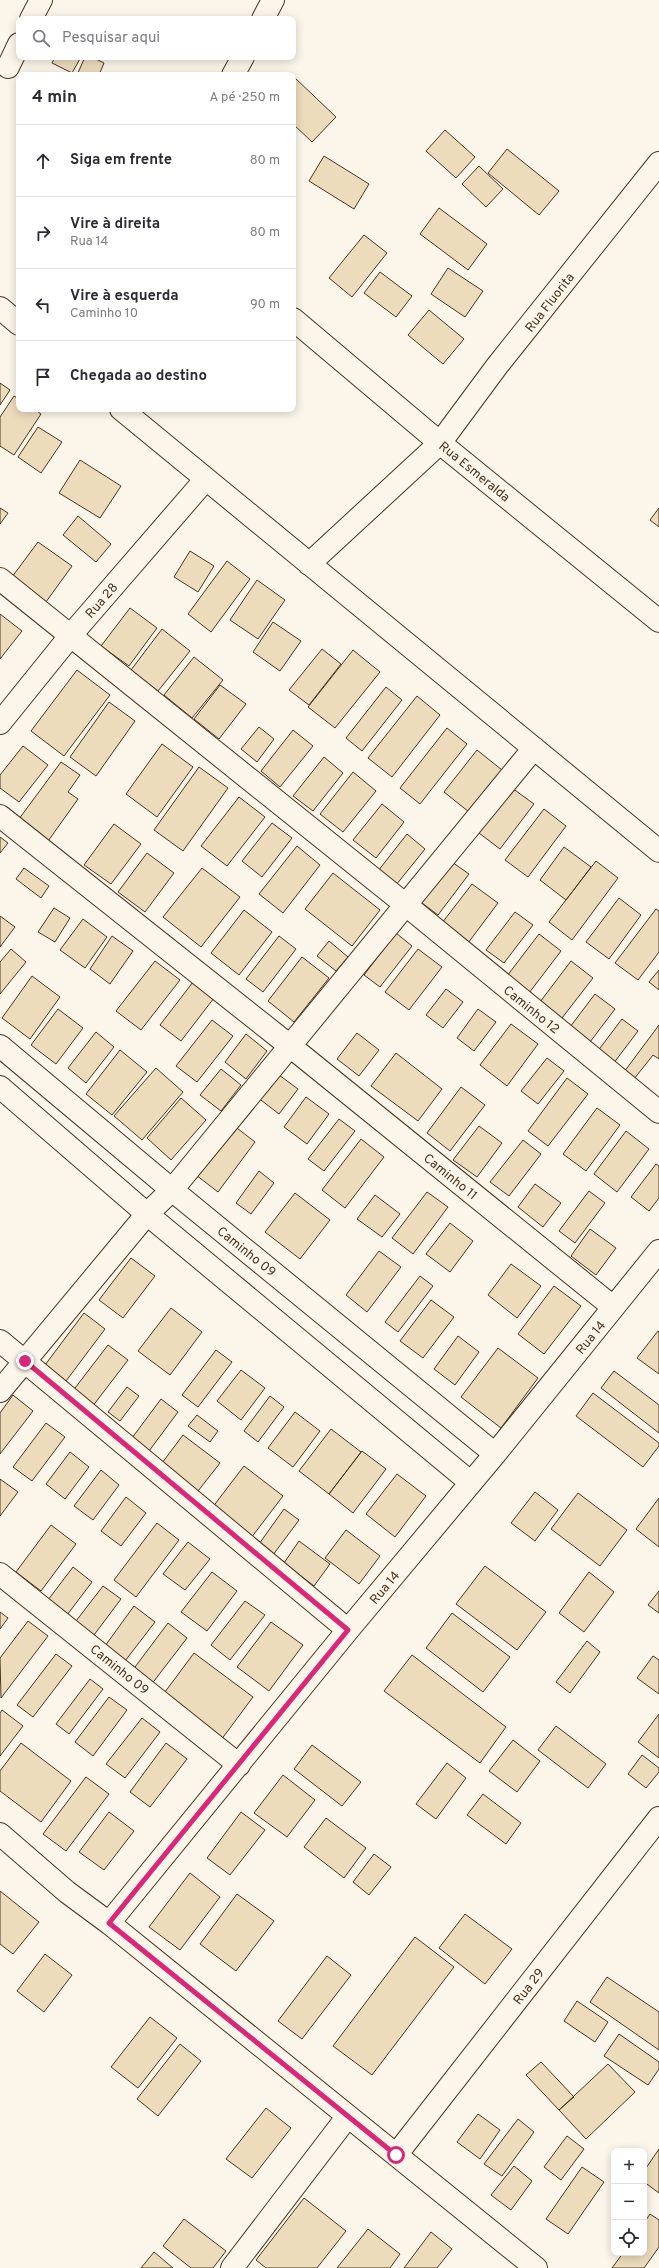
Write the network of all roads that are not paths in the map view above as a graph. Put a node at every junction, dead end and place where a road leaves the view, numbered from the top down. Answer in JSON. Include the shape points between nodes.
{"nodes":[{"id":1,"x":41,"y":0,"type":"edge"},
{"id":2,"x":273,"y":0,"type":"edge"},
{"id":3,"x":33,"y":16,"type":"edge"},
{"id":4,"x":265,"y":16,"type":"edge"},
{"id":5,"x":16,"y":52,"type":"edge"},
{"id":6,"x":240,"y":60,"type":"edge"},
{"id":7,"x":9,"y":69,"type":"edge"},
{"id":8,"x":234,"y":72,"type":"edge"},
{"id":9,"x":659,"y":163,"type":"edge"},
{"id":10,"x":0,"y":308,"type":"edge"},
{"id":11,"x":16,"y":321,"type":"edge"},
{"id":12,"x":296,"y":322,"type":"edge"},
{"id":13,"x":125,"y":412,"type":"edge"},
{"id":14,"x":440,"y":443,"type":"junction"},
{"id":15,"x":205,"y":480,"type":"junction"},
{"id":16,"x":309,"y":564,"type":"junction"},
{"id":17,"x":0,"y":579,"type":"edge"},
{"id":18,"x":659,"y":621,"type":"edge"},
{"id":19,"x":72,"y":635,"type":"junction"},
{"id":20,"x":0,"y":723,"type":"edge"},
{"id":21,"x":534,"y":748,"type":"junction"},
{"id":22,"x":0,"y":816,"type":"edge"},
{"id":23,"x":659,"y":851,"type":"edge"},
{"id":24,"x":406,"y":905,"type":"junction"},
{"id":25,"x":0,"y":1046,"type":"edge"},
{"id":26,"x":290,"y":1046,"type":"junction"},
{"id":27,"x":0,"y":1087,"type":"edge"},
{"id":28,"x":659,"y":1112,"type":"edge"},
{"id":29,"x":172,"y":1190,"type":"junction"},
{"id":30,"x":147,"y":1214,"type":"junction"},
{"id":31,"x":659,"y":1251,"type":"edge"},
{"id":32,"x":613,"y":1307,"type":"junction"},
{"id":33,"x":0,"y":1341,"type":"edge"},
{"id":34,"x":25,"y":1361,"type":"junction"},
{"id":35,"x":0,"y":1392,"type":"edge"},
{"id":36,"x":495,"y":1454,"type":"junction"},
{"id":37,"x":470,"y":1482,"type":"junction"},
{"id":38,"x":0,"y":1574,"type":"edge"},
{"id":39,"x":348,"y":1630,"type":"junction"},
{"id":40,"x":239,"y":1765,"type":"junction"},
{"id":41,"x":659,"y":1818,"type":"edge"},
{"id":42,"x":2,"y":1838,"type":"edge"},
{"id":43,"x":109,"y":1923,"type":"junction"},
{"id":44,"x":348,"y":2116,"type":"junction"},
{"id":45,"x":396,"y":2155,"type":"junction"},
{"id":46,"x":232,"y":2268,"type":"edge"},
{"id":47,"x":536,"y":2268,"type":"edge"}],
"edges":[{"from":1,"to":3,"type":"street"},
{"from":2,"to":4,"type":"street"},
{"from":5,"to":7,"type":"street"},
{"from":6,"to":8,"type":"street"},
{"from":9,"to":14,"type":"street","name":"Rua Fluorita","via":[[497,366]]},
{"from":10,"to":11,"type":"street"},
{"from":12,"to":14,"type":"street","name":"Rua Esmeralda"},
{"from":13,"to":15,"type":"street"},
{"from":14,"to":16,"type":"street","name":"Rua Fluorita"},
{"from":14,"to":18,"type":"street","name":"Rua Esmeralda"},
{"from":15,"to":16,"type":"street"},
{"from":15,"to":19,"type":"street","name":"Rua 28"},
{"from":16,"to":21,"type":"street"},
{"from":17,"to":19,"type":"street","name":"Caminho 12"},
{"from":19,"to":20,"type":"street","name":"Rua 28"},
{"from":19,"to":24,"type":"street","name":"Caminho 12"},
{"from":21,"to":23,"type":"street"},
{"from":21,"to":24,"type":"street"},
{"from":22,"to":26,"type":"street","name":"Caminho 11"},
{"from":24,"to":26,"type":"street"},
{"from":24,"to":28,"type":"street","name":"Caminho 12"},
{"from":25,"to":29,"type":"street","name":"Caminho 09"},
{"from":26,"to":29,"type":"street"},
{"from":26,"to":32,"type":"street","name":"Caminho 11"},
{"from":27,"to":30,"type":"street"},
{"from":29,"to":30,"type":"street"},
{"from":29,"to":36,"type":"street","name":"Caminho 09"},
{"from":30,"to":34,"type":"street"},
{"from":30,"to":37,"type":"street"},
{"from":31,"to":32,"type":"street","name":"Rua 14"},
{"from":32,"to":36,"type":"street","name":"Rua 14"},
{"from":33,"to":34,"type":"street"},
{"from":34,"to":35,"type":"street"},
{"from":34,"to":39,"type":"street"},
{"from":36,"to":37,"type":"street","name":"Rua 14"},
{"from":37,"to":39,"type":"street","name":"Rua 14"},
{"from":38,"to":40,"type":"street","name":"Caminho 09"},
{"from":39,"to":40,"type":"street","name":"Rua 14"},
{"from":40,"to":43,"type":"street","name":"Rua 14"},
{"from":41,"to":45,"type":"street","name":"Rua 29"},
{"from":42,"to":43,"type":"street"},
{"from":43,"to":44,"type":"street"},
{"from":44,"to":45,"type":"street"},
{"from":44,"to":46,"type":"street"},
{"from":45,"to":47,"type":"street"}]}
